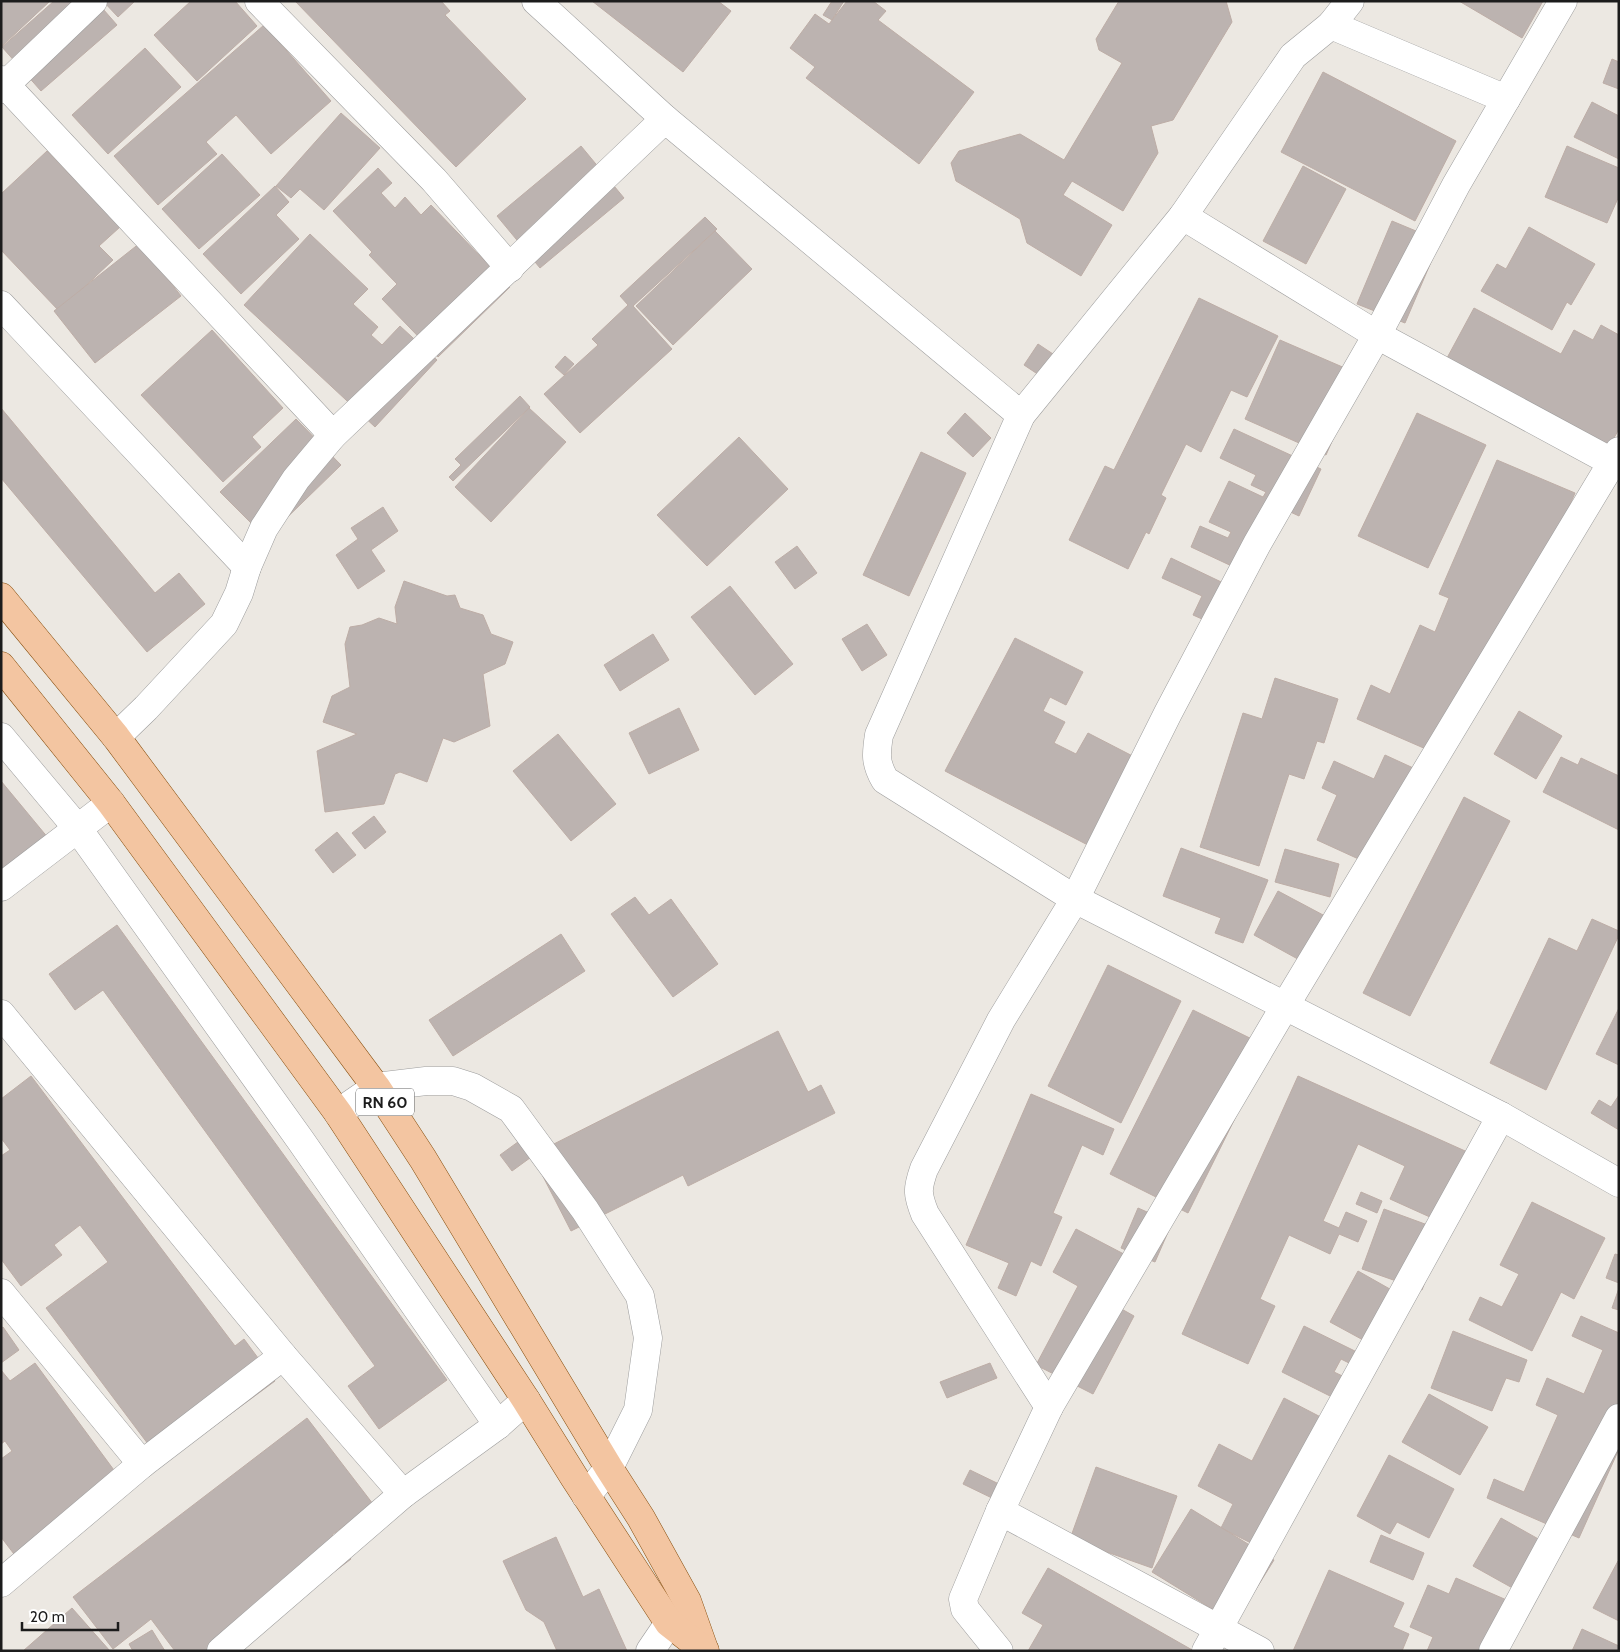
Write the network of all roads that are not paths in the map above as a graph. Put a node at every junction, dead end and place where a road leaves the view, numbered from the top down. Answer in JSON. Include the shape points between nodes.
{"nodes":[{"id":1,"x":93,"y":1,"type":"edge"},
{"id":2,"x":259,"y":1,"type":"edge"},
{"id":3,"x":536,"y":1,"type":"edge"},
{"id":4,"x":1350,"y":1,"type":"edge"},
{"id":5,"x":1563,"y":1,"type":"edge"},
{"id":6,"x":1331,"y":25,"type":"junction"},
{"id":7,"x":3,"y":85,"type":"edge"},
{"id":8,"x":1506,"y":99,"type":"junction"},
{"id":9,"x":665,"y":119,"type":"junction"},
{"id":10,"x":1183,"y":216,"type":"junction"},
{"id":11,"x":510,"y":268,"type":"junction"},
{"id":12,"x":1,"y":305,"type":"edge"},
{"id":13,"x":1377,"y":335,"type":"junction"},
{"id":14,"x":1021,"y":414,"type":"junction"},
{"id":15,"x":333,"y":436,"type":"junction"},
{"id":16,"x":1617,"y":460,"type":"edge"},
{"id":17,"x":247,"y":567,"type":"junction"},
{"id":18,"x":1,"y":597,"type":"edge"},
{"id":19,"x":1,"y":666,"type":"edge"},
{"id":20,"x":1,"y":737,"type":"edge"},
{"id":21,"x":116,"y":737,"type":"junction"},
{"id":22,"x":111,"y":803,"type":"junction"},
{"id":23,"x":78,"y":829,"type":"junction"},
{"id":24,"x":1,"y":887,"type":"edge"},
{"id":25,"x":1075,"y":899,"type":"junction"},
{"id":26,"x":1285,"y":1006,"type":"junction"},
{"id":27,"x":1,"y":1014,"type":"edge"},
{"id":28,"x":376,"y":1088,"type":"junction"},
{"id":29,"x":338,"y":1113,"type":"junction"},
{"id":30,"x":1502,"y":1116,"type":"junction"},
{"id":31,"x":1619,"y":1183,"type":"edge"},
{"id":32,"x":1,"y":1293,"type":"edge"},
{"id":33,"x":283,"y":1356,"type":"junction"},
{"id":34,"x":526,"y":1400,"type":"junction"},
{"id":35,"x":1049,"y":1407,"type":"junction"},
{"id":36,"x":1619,"y":1418,"type":"edge"},
{"id":37,"x":498,"y":1425,"type":"junction"},
{"id":38,"x":142,"y":1464,"type":"junction"},
{"id":39,"x":610,"y":1468,"type":"junction"},
{"id":40,"x":403,"y":1494,"type":"junction"},
{"id":41,"x":586,"y":1496,"type":"junction"},
{"id":42,"x":1000,"y":1511,"type":"junction"},
{"id":43,"x":5,"y":1571,"type":"edge"},
{"id":44,"x":669,"y":1623,"type":"junction"},
{"id":45,"x":1213,"y":1639,"type":"edge"},
{"id":46,"x":705,"y":1650,"type":"edge"},
{"id":47,"x":221,"y":1651,"type":"edge"},
{"id":48,"x":650,"y":1651,"type":"edge"},
{"id":49,"x":999,"y":1651,"type":"edge"},
{"id":50,"x":1260,"y":1651,"type":"edge"},
{"id":51,"x":1493,"y":1651,"type":"edge"}],
"edges":[{"from":1,"to":7,"type":"street"},
{"from":2,"to":11,"type":"street","via":[[434,180]]},
{"from":3,"to":9,"type":"street"},
{"from":4,"to":6,"type":"street"},
{"from":5,"to":8,"type":"street"},
{"from":6,"to":8,"type":"street"},
{"from":6,"to":10,"type":"street","via":[[1293,56]]},
{"from":7,"to":15,"type":"street"},
{"from":8,"to":13,"type":"street","via":[[1456,185]]},
{"from":9,"to":11,"type":"street"},
{"from":9,"to":14,"type":"street"},
{"from":10,"to":13,"type":"street"},
{"from":10,"to":14,"type":"street"},
{"from":11,"to":15,"type":"street"},
{"from":12,"to":17,"type":"street"},
{"from":13,"to":16,"type":"street"},
{"from":13,"to":25,"type":"street","via":[[1258,544],[1168,713]]},
{"from":14,"to":25,"type":"street","via":[[879,735],[878,767],[885,780]]},
{"from":15,"to":17,"type":"street","via":[[296,479],[264,528]]},
{"from":16,"to":26,"type":"street"},
{"from":17,"to":21,"type":"street","via":[[224,624]]},
{"from":18,"to":21,"type":"main road","number":"RN 60"},
{"from":19,"to":22,"type":"main road","number":"RN 60"},
{"from":20,"to":23,"type":"street"},
{"from":21,"to":28,"type":"main road","number":"RN 60"},
{"from":22,"to":23,"type":"street"},
{"from":22,"to":29,"type":"main road","number":"RN 60"},
{"from":23,"to":24,"type":"street"},
{"from":23,"to":37,"type":"street"},
{"from":25,"to":26,"type":"street"},
{"from":25,"to":35,"type":"street","via":[[1001,1020],[919,1184],[919,1198],[925,1214]]},
{"from":26,"to":30,"type":"street"},
{"from":26,"to":35,"type":"street"},
{"from":27,"to":33,"type":"street"},
{"from":28,"to":29,"type":"street"},
{"from":28,"to":39,"type":"main road","number":"RN 60","via":[[423,1159]]},
{"from":28,"to":39,"type":"street","via":[[453,1081],[472,1087],[511,1110],[585,1210],[640,1296],[648,1338],[638,1410]]},
{"from":29,"to":34,"type":"main road","number":"RN 60"},
{"from":30,"to":31,"type":"street"},
{"from":30,"to":45,"type":"street"},
{"from":32,"to":38,"type":"street"},
{"from":33,"to":38,"type":"street"},
{"from":33,"to":40,"type":"street"},
{"from":34,"to":37,"type":"street"},
{"from":34,"to":41,"type":"main road","number":"RN 60"},
{"from":35,"to":42,"type":"street"},
{"from":36,"to":51,"type":"street"},
{"from":37,"to":40,"type":"street"},
{"from":38,"to":43,"type":"street"},
{"from":39,"to":41,"type":"street"},
{"from":39,"to":46,"type":"main road","number":"RN 60","via":[[687,1601]]},
{"from":40,"to":47,"type":"street"},
{"from":41,"to":44,"type":"main road","number":"RN 60"},
{"from":42,"to":45,"type":"street"},
{"from":42,"to":49,"type":"street","via":[[963,1599],[965,1609]]},
{"from":44,"to":46,"type":"main road","number":"RN 60"},
{"from":44,"to":48,"type":"street"},
{"from":45,"to":50,"type":"street"}]}
